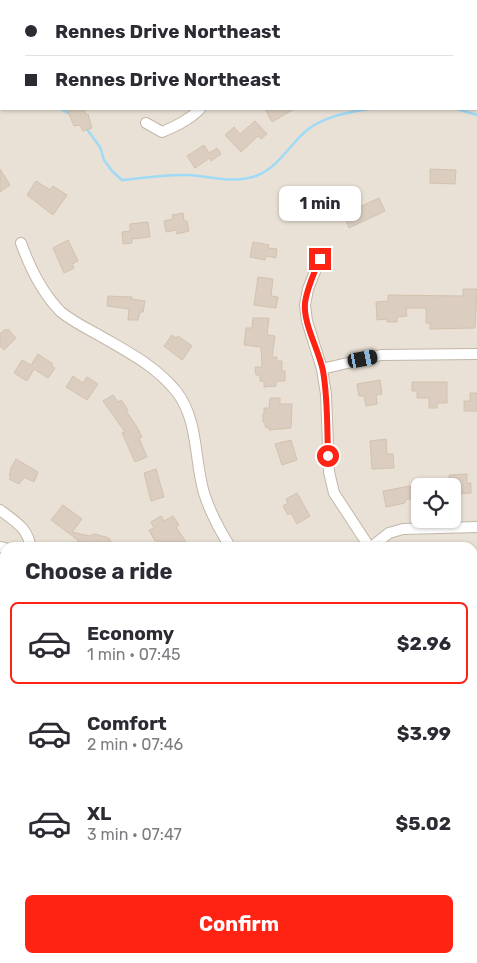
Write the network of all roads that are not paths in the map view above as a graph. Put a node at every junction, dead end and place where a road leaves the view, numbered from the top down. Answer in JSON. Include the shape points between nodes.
{"nodes":[{"id":1,"x":199,"y":110,"type":"edge"},
{"id":2,"x":146,"y":123,"type":"dead end"},
{"id":3,"x":22,"y":243,"type":"dead end"},
{"id":4,"x":320,"y":259,"type":"dead end"},
{"id":5,"x":477,"y":354,"type":"edge"},
{"id":6,"x":322,"y":369,"type":"junction"},
{"id":7,"x":0,"y":510,"type":"edge"},
{"id":8,"x":477,"y":527,"type":"edge"},
{"id":9,"x":29,"y":542,"type":"edge"},
{"id":10,"x":227,"y":542,"type":"edge"},
{"id":11,"x":366,"y":542,"type":"edge"},
{"id":12,"x":378,"y":542,"type":"edge"}],
"edges":[{"from":1,"to":2,"type":"street","via":[[177,126],[162,132]]},
{"from":3,"to":10,"type":"street","via":[[40,286],[62,312],[150,365],[178,394],[193,429],[204,493]]},
{"from":4,"to":6,"type":"street","via":[[305,305],[306,320]]},
{"from":5,"to":6,"type":"street","via":[[381,355]]},
{"from":6,"to":11,"type":"street","via":[[329,472],[334,493]]},
{"from":7,"to":9,"type":"street","via":[[18,523]]},
{"from":8,"to":12,"type":"street","via":[[403,529],[389,533]]}]}
